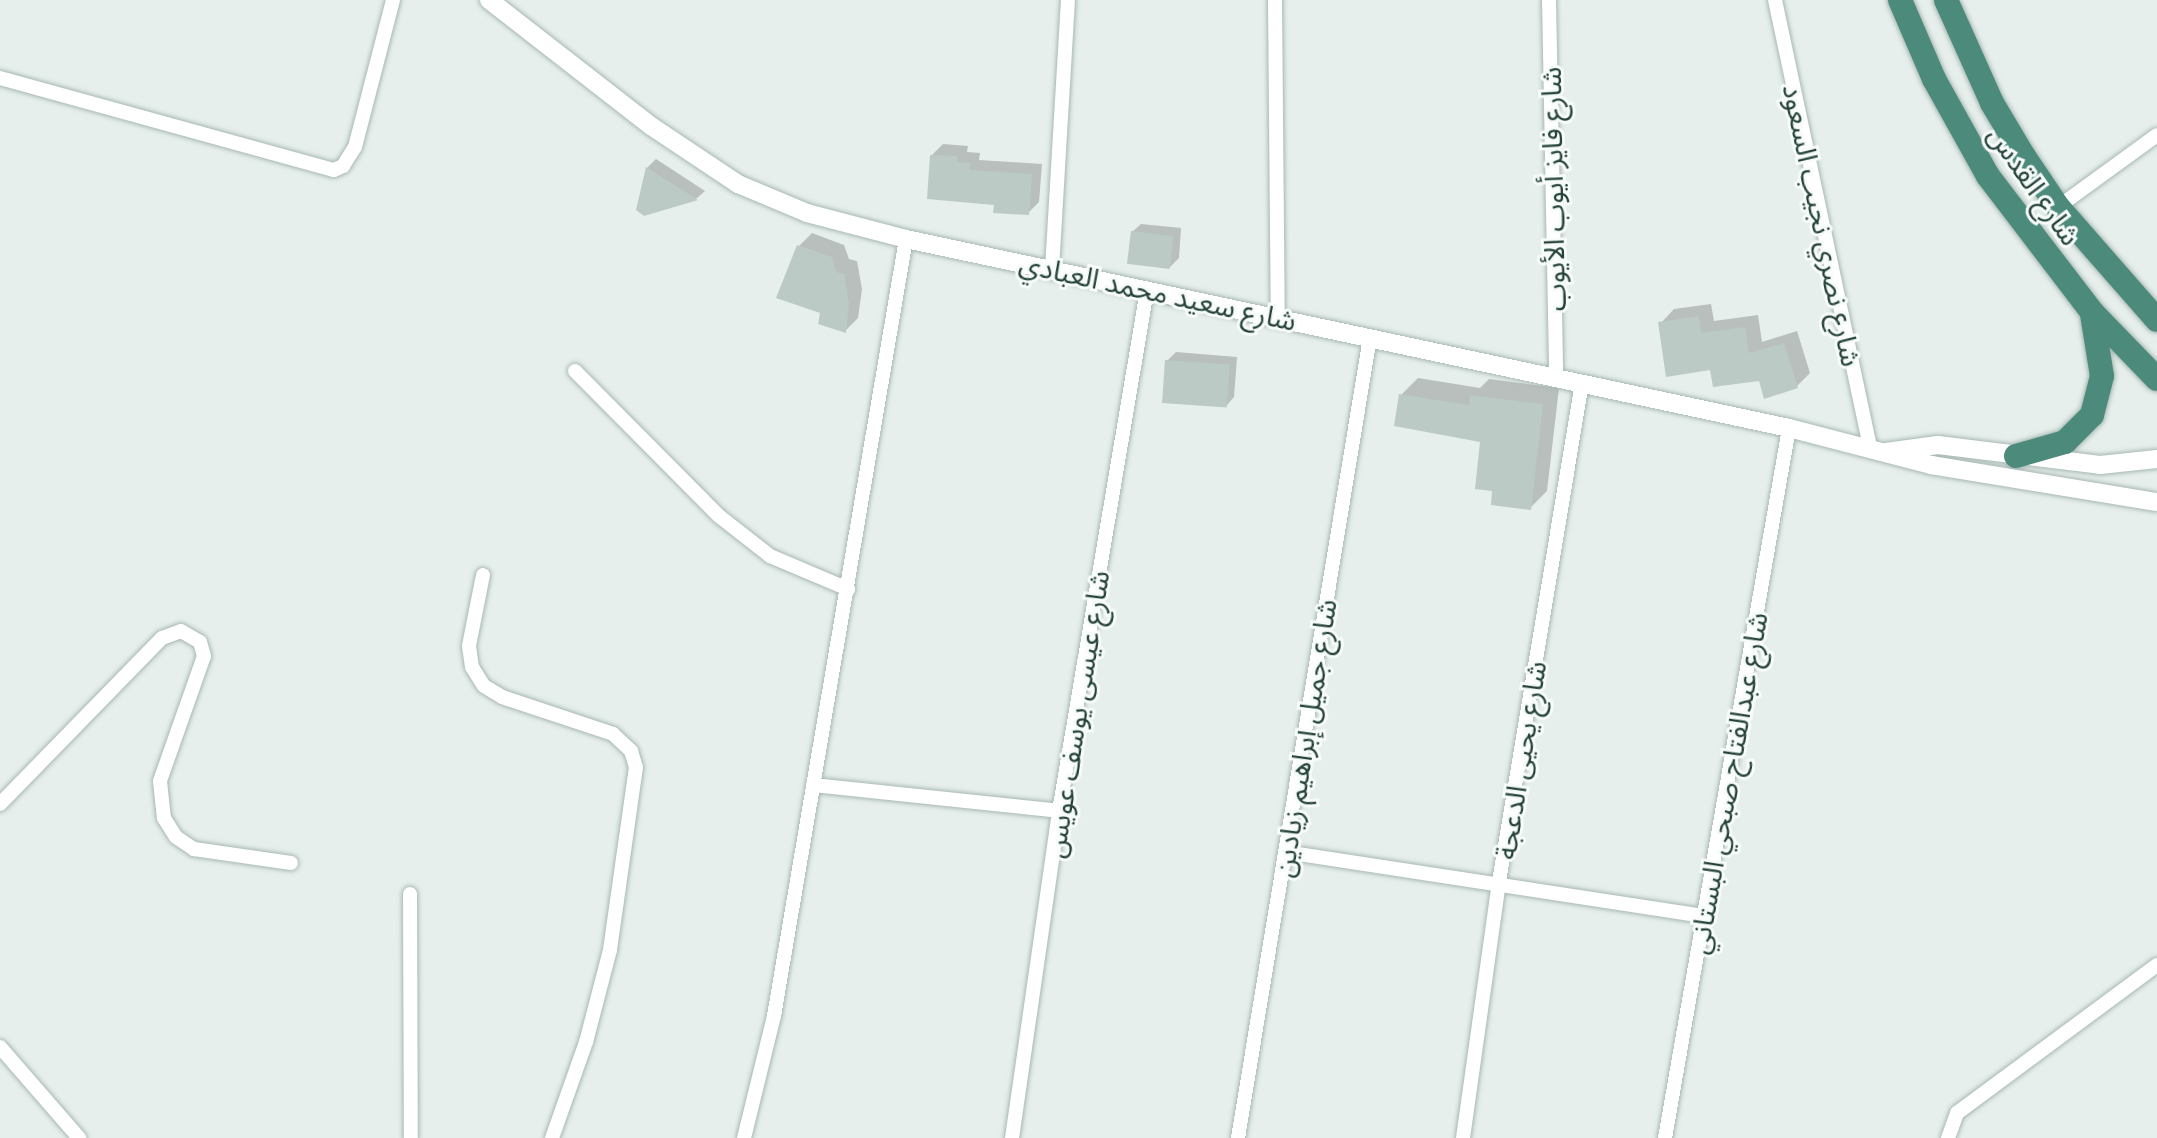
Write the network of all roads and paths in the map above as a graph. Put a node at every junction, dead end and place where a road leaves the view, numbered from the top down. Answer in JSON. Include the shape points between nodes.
{"nodes":[{"id":1,"x":393,"y":0,"type":"edge"},
{"id":2,"x":489,"y":0,"type":"edge"},
{"id":3,"x":1068,"y":0,"type":"edge"},
{"id":4,"x":1275,"y":0,"type":"edge"},
{"id":5,"x":1549,"y":0,"type":"edge"},
{"id":6,"x":1775,"y":0,"type":"edge"},
{"id":7,"x":1900,"y":0,"type":"edge"},
{"id":8,"x":1946,"y":0,"type":"edge"},
{"id":9,"x":1973,"y":58,"type":"junction"},
{"id":10,"x":0,"y":78,"type":"edge"},
{"id":11,"x":1934,"y":79,"type":"junction"},
{"id":12,"x":2157,"y":135,"type":"edge"},
{"id":13,"x":2058,"y":207,"type":"junction"},
{"id":14,"x":906,"y":239,"type":"junction"},
{"id":15,"x":1052,"y":269,"type":"junction"},
{"id":16,"x":1147,"y":290,"type":"junction"},
{"id":17,"x":2092,"y":312,"type":"junction"},
{"id":18,"x":1278,"y":316,"type":"junction"},
{"id":19,"x":2157,"y":320,"type":"edge"},
{"id":20,"x":1370,"y":337,"type":"junction"},
{"id":21,"x":575,"y":371,"type":"dead end"},
{"id":22,"x":1556,"y":378,"type":"junction"},
{"id":23,"x":2157,"y":379,"type":"edge"},
{"id":24,"x":1582,"y":383,"type":"junction"},
{"id":25,"x":1789,"y":428,"type":"junction"},
{"id":26,"x":1878,"y":451,"type":"junction"},
{"id":27,"x":2016,"y":456,"type":"junction"},
{"id":28,"x":2157,"y":459,"type":"edge"},
{"id":29,"x":2157,"y":502,"type":"edge"},
{"id":30,"x":483,"y":575,"type":"dead end"},
{"id":31,"x":848,"y":589,"type":"junction"},
{"id":32,"x":813,"y":785,"type":"junction"},
{"id":33,"x":0,"y":804,"type":"edge"},
{"id":34,"x":1059,"y":811,"type":"junction"},
{"id":35,"x":1285,"y":852,"type":"junction"},
{"id":36,"x":291,"y":863,"type":"dead end"},
{"id":37,"x":1498,"y":888,"type":"junction"},
{"id":38,"x":410,"y":894,"type":"dead end"},
{"id":39,"x":1703,"y":916,"type":"junction"},
{"id":40,"x":2157,"y":965,"type":"edge"},
{"id":41,"x":0,"y":1047,"type":"edge"},
{"id":42,"x":79,"y":1138,"type":"edge"},
{"id":43,"x":411,"y":1138,"type":"edge"},
{"id":44,"x":552,"y":1138,"type":"edge"},
{"id":45,"x":744,"y":1138,"type":"edge"},
{"id":46,"x":1012,"y":1138,"type":"edge"},
{"id":47,"x":1238,"y":1138,"type":"edge"},
{"id":48,"x":1463,"y":1138,"type":"edge"},
{"id":49,"x":1665,"y":1138,"type":"edge"},
{"id":50,"x":1948,"y":1138,"type":"edge"}],
"edges":[{"from":1,"to":10,"type":"street","via":[[355,147],[334,170]]},
{"from":2,"to":14,"type":"street","name":"شارع سعيد محمد العبادي","via":[[651,126],[738,184],[807,213]]},
{"from":3,"to":15,"type":"street"},
{"from":4,"to":18,"type":"street"},
{"from":5,"to":22,"type":"street","name":"شارع فايز أيوب الأيوب"},
{"from":6,"to":26,"type":"street","name":"شارع نصري نجيب السعود"},
{"from":7,"to":11,"type":"highway","name":"شارع القدس"},
{"from":8,"to":9,"type":"highway","name":"شارع القدس"},
{"from":9,"to":11,"type":"highway","via":[[1946,56]]},
{"from":9,"to":13,"type":"highway","name":"شارع القدس","via":[[1992,103]]},
{"from":11,"to":17,"type":"highway","name":"شارع القدس","via":[[1988,176]]},
{"from":12,"to":13,"type":"street"},
{"from":13,"to":19,"type":"highway","name":"شارع القدس"},
{"from":14,"to":15,"type":"street","name":"شارع سعيد محمد العبادي"},
{"from":14,"to":31,"type":"street"},
{"from":15,"to":16,"type":"street","name":"شارع سعيد محمد العبادي"},
{"from":16,"to":18,"type":"street","name":"شارع سعيد محمد العبادي"},
{"from":16,"to":34,"type":"street","name":"شارع عيسى يوسف عويس"},
{"from":17,"to":23,"type":"highway","name":"شارع القدس"},
{"from":17,"to":27,"type":"highway","via":[[2102,376],[2092,415],[2065,442]]},
{"from":18,"to":20,"type":"street","name":"شارع سعيد محمد العبادي"},
{"from":20,"to":22,"type":"street","name":"شارع سعيد محمد العبادي"},
{"from":20,"to":35,"type":"street","name":"شارع جميل إبراهيم زيادين"},
{"from":21,"to":31,"type":"street","via":[[719,516],[770,556]]},
{"from":22,"to":24,"type":"street","name":"شارع سعيد محمد العبادي"},
{"from":24,"to":25,"type":"street","name":"شارع سعيد محمد العبادي"},
{"from":24,"to":37,"type":"street","name":"شارع يحيى الدعجة"},
{"from":25,"to":26,"type":"street","name":"شارع سعيد محمد العبادي"},
{"from":25,"to":39,"type":"street","name":"شارع عبدالفتاح صبحي البستاني"},
{"from":26,"to":27,"type":"street","name":"شارع سعيد محمد العبادي","via":[[1938,445]]},
{"from":26,"to":29,"type":"street","name":"شارع سعيد محمد العبادي"},
{"from":27,"to":28,"type":"street","name":"شارع سعيد محمد العبادي","via":[[2100,465]]},
{"from":30,"to":44,"type":"street","via":[[469,646],[472,667],[484,686],[502,697],[613,734],[631,751],[636,767],[610,950],[586,1042]]},
{"from":31,"to":32,"type":"street"},
{"from":32,"to":34,"type":"street"},
{"from":32,"to":45,"type":"street","via":[[774,1016]]},
{"from":33,"to":36,"type":"street","via":[[162,638],[181,631],[200,642],[204,656],[160,781],[164,818],[176,837],[204,852]]},
{"from":34,"to":46,"type":"street","name":"شارع عيسى يوسف عويس"},
{"from":35,"to":37,"type":"street"},
{"from":35,"to":47,"type":"street","name":"شارع جميل إبراهيم زيادين"},
{"from":37,"to":39,"type":"street"},
{"from":37,"to":48,"type":"street","name":"شارع يحيى الدعجة"},
{"from":38,"to":43,"type":"street"},
{"from":39,"to":49,"type":"street","name":"شارع عبدالفتاح صبحي البستاني"},
{"from":40,"to":50,"type":"street","via":[[1957,1113]]},
{"from":41,"to":42,"type":"street"}]}
